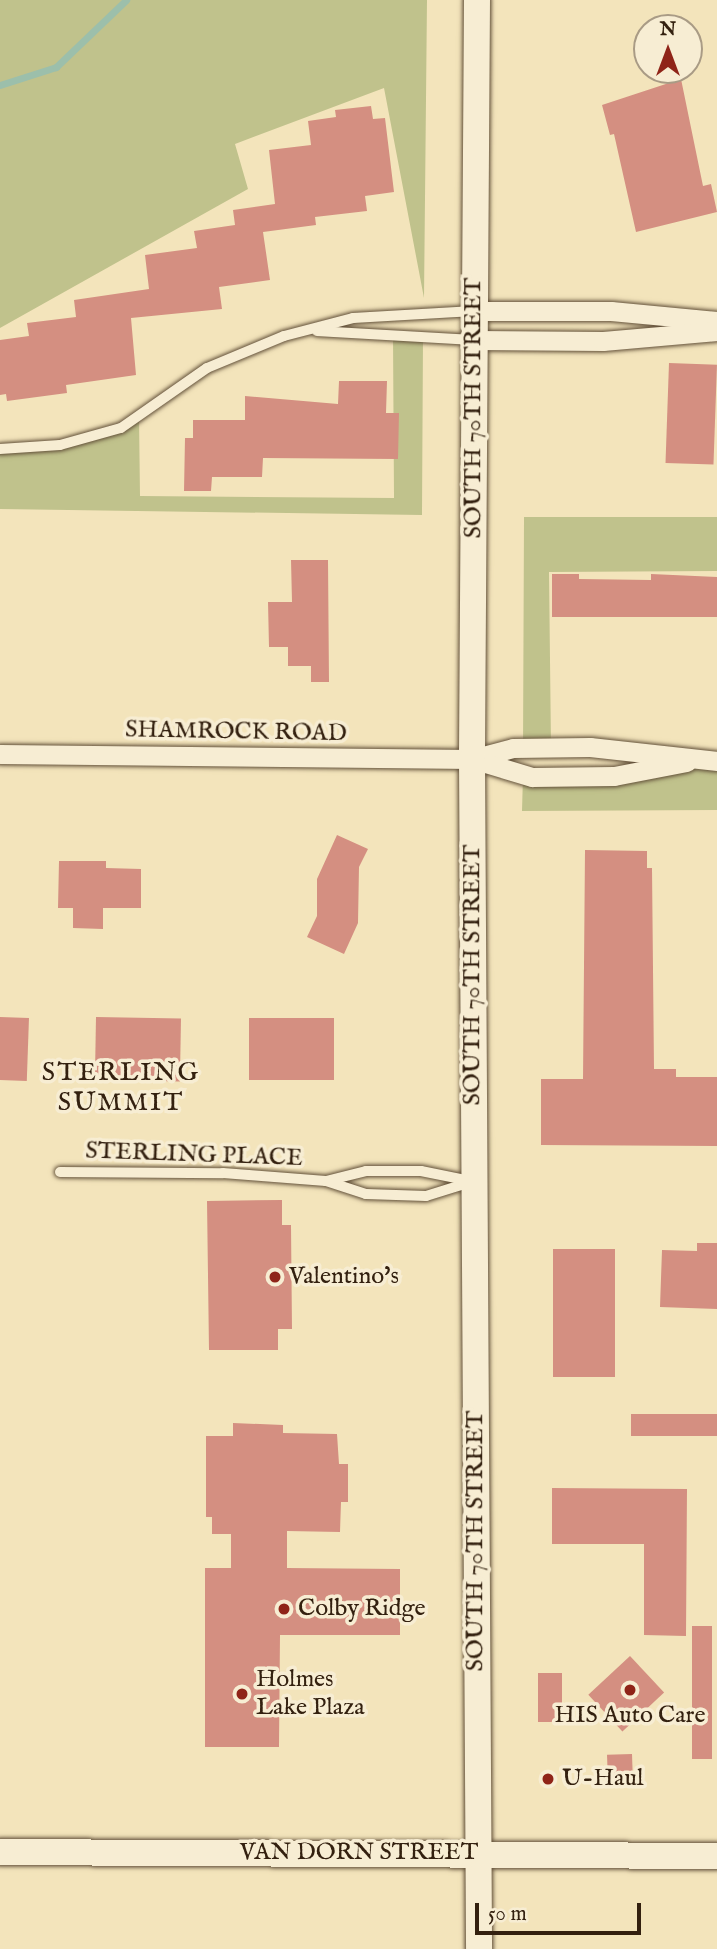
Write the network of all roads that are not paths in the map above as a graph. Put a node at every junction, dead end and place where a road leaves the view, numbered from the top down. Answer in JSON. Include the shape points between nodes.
{"nodes":[{"id":1,"x":477,"y":0,"type":"edge"},
{"id":2,"x":475,"y":311,"type":"junction"},
{"id":3,"x":717,"y":321,"type":"edge"},
{"id":4,"x":309,"y":331,"type":"junction"},
{"id":5,"x":717,"y":331,"type":"edge"},
{"id":6,"x":475,"y":340,"type":"junction"},
{"id":7,"x":0,"y":449,"type":"edge"},
{"id":8,"x":0,"y":754,"type":"edge"},
{"id":9,"x":472,"y":759,"type":"junction"},
{"id":10,"x":692,"y":761,"type":"junction"},
{"id":11,"x":717,"y":761,"type":"edge"},
{"id":12,"x":60,"y":1172,"type":"dead end"},
{"id":13,"x":326,"y":1181,"type":"junction"},
{"id":14,"x":474,"y":1181,"type":"junction"},
{"id":15,"x":0,"y":1852,"type":"edge"},
{"id":16,"x":479,"y":1854,"type":"junction"},
{"id":17,"x":717,"y":1856,"type":"edge"},
{"id":18,"x":479,"y":1949,"type":"edge"}],
"edges":[{"from":1,"to":2,"type":"main road","name":"SOUTH 70TH STREET"},
{"from":2,"to":3,"type":"street","via":[[611,311]]},
{"from":2,"to":4,"type":"lane","via":[[381,315]]},
{"from":2,"to":6,"type":"main road","name":"SOUTH 70TH STREET"},
{"from":4,"to":6,"type":"lane"},
{"from":4,"to":7,"type":"lane","via":[[233,354],[121,428],[92,440]]},
{"from":5,"to":6,"type":"street","via":[[603,341]]},
{"from":6,"to":9,"type":"main road","name":"SOUTH 70TH STREET"},
{"from":8,"to":9,"type":"street","name":"SHAMROCK ROAD"},
{"from":9,"to":10,"type":"street","name":"SHAMROCK ROAD","via":[[513,748],[590,747],[656,752]]},
{"from":9,"to":10,"type":"street","name":"SHAMROCK ROAD","via":[[532,777],[614,776]]},
{"from":9,"to":14,"type":"main road","name":"SOUTH 70TH STREET"},
{"from":10,"to":11,"type":"street","name":"SHAMROCK ROAD"},
{"from":12,"to":13,"type":"lane","name":"STERLING PLACE","via":[[201,1172]]},
{"from":13,"to":14,"type":"lane","name":"STERLING PLACE","via":[[366,1171],[421,1171]]},
{"from":13,"to":14,"type":"lane","name":"STERLING PLACE","via":[[366,1194],[426,1196]]},
{"from":14,"to":16,"type":"main road","name":"SOUTH 70TH STREET"},
{"from":15,"to":16,"type":"main road","name":"VAN DORN STREET"},
{"from":16,"to":17,"type":"main road","name":"VAN DORN STREET"},
{"from":16,"to":18,"type":"main road","name":"SOUTH 70TH STREET"}]}
